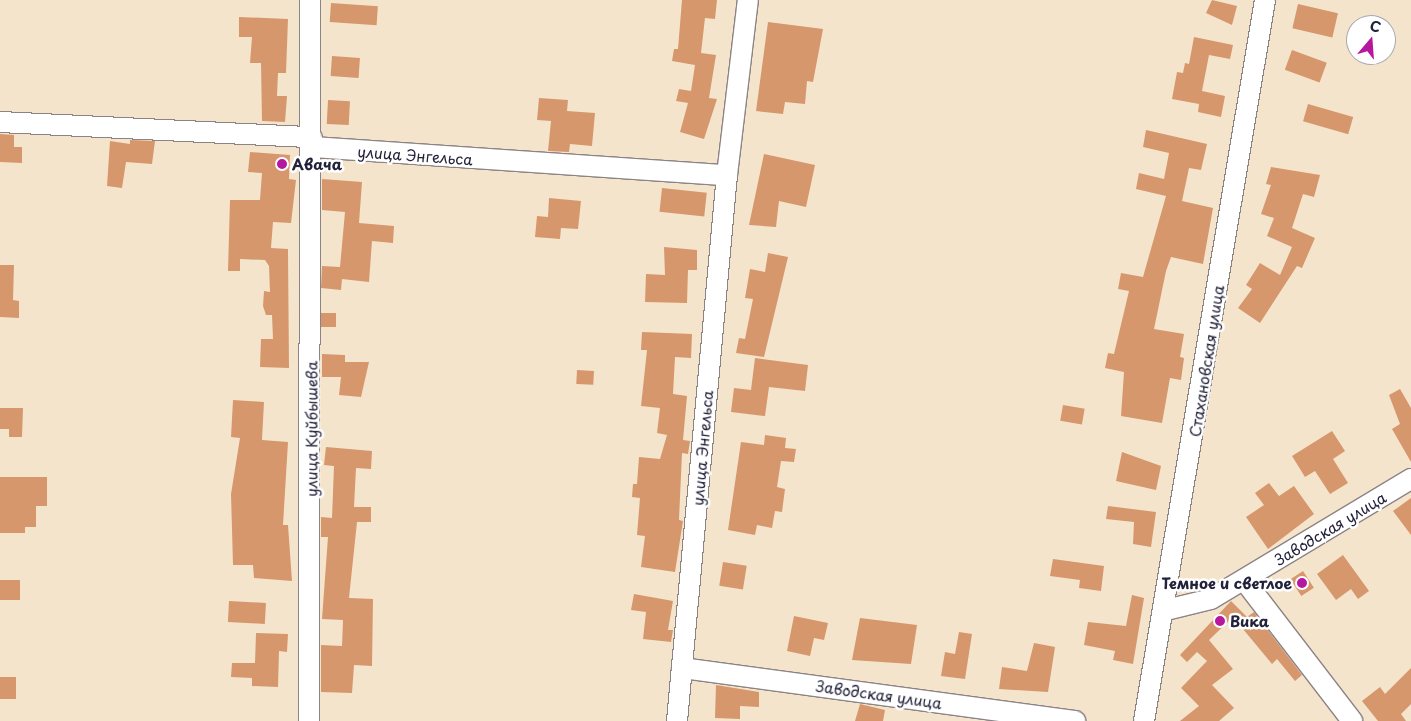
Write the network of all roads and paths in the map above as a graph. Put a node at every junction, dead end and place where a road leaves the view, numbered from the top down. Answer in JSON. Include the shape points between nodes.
{"nodes":[{"id":1,"x":310,"y":0,"type":"edge"},
{"id":2,"x":748,"y":0,"type":"edge"},
{"id":3,"x":1265,"y":0,"type":"edge"},
{"id":4,"x":0,"y":122,"type":"edge"},
{"id":5,"x":312,"y":142,"type":"junction"},
{"id":6,"x":727,"y":175,"type":"junction"},
{"id":7,"x":1411,"y":479,"type":"edge"},
{"id":8,"x":1244,"y":580,"type":"junction"},
{"id":9,"x":1166,"y":610,"type":"junction"},
{"id":10,"x":682,"y":668,"type":"junction"},
{"id":11,"x":308,"y":721,"type":"edge"},
{"id":12,"x":677,"y":721,"type":"edge"},
{"id":13,"x":1075,"y":721,"type":"edge"},
{"id":14,"x":1144,"y":721,"type":"edge"},
{"id":15,"x":1352,"y":721,"type":"edge"}],
"edges":[{"from":1,"to":5,"type":"street","name":"улица Куйбышева"},
{"from":2,"to":6,"type":"street","name":"улица Энгельса"},
{"from":3,"to":9,"type":"street","name":"Стахановская улица"},
{"from":4,"to":5,"type":"street"},
{"from":5,"to":6,"type":"street","name":"улица Энгельса"},
{"from":5,"to":11,"type":"street","name":"улица Куйбышева"},
{"from":6,"to":10,"type":"street","name":"улица Энгельса"},
{"from":7,"to":8,"type":"street","name":"Заводская улица"},
{"from":8,"to":9,"type":"street","name":"Заводская улица","via":[[1198,605]]},
{"from":8,"to":15,"type":"street"},
{"from":9,"to":14,"type":"street","name":"Стахановская улица"},
{"from":10,"to":12,"type":"street","name":"улица Энгельса"},
{"from":10,"to":13,"type":"street","name":"Заводская улица"}]}
